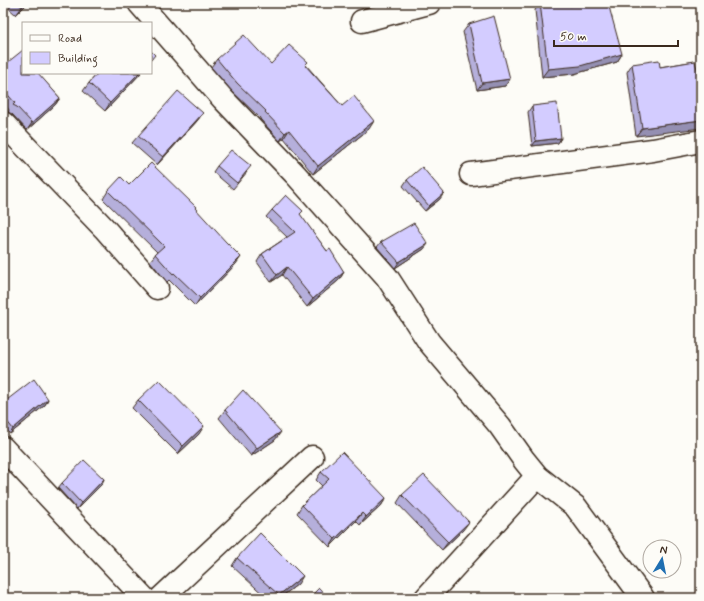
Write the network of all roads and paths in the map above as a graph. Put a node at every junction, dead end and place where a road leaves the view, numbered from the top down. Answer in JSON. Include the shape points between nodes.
{"nodes":[{"id":1,"x":140,"y":3,"type":"edge"},
{"id":2,"x":429,"y":3,"type":"edge"},
{"id":3,"x":362,"y":21,"type":"dead end"},
{"id":4,"x":3,"y":122,"type":"edge"},
{"id":5,"x":701,"y":141,"type":"edge"},
{"id":6,"x":471,"y":174,"type":"dead end"},
{"id":7,"x":156,"y":288,"type":"dead end"},
{"id":8,"x":3,"y":448,"type":"edge"},
{"id":9,"x":312,"y":457,"type":"dead end"},
{"id":10,"x":537,"y":476,"type":"junction"},
{"id":11,"x":144,"y":598,"type":"edge"},
{"id":12,"x":161,"y":598,"type":"edge"},
{"id":13,"x":426,"y":598,"type":"edge"},
{"id":14,"x":644,"y":598,"type":"edge"}],
"edges":[{"from":1,"to":10,"type":"street","via":[[387,277],[429,342],[500,426]]},
{"from":2,"to":3,"type":"street"},
{"from":4,"to":7,"type":"street","via":[[104,228]]},
{"from":5,"to":6,"type":"street","via":[[653,150]]},
{"from":8,"to":11,"type":"street"},
{"from":9,"to":12,"type":"street"},
{"from":10,"to":13,"type":"street"},
{"from":10,"to":14,"type":"street","via":[[576,507]]}]}
